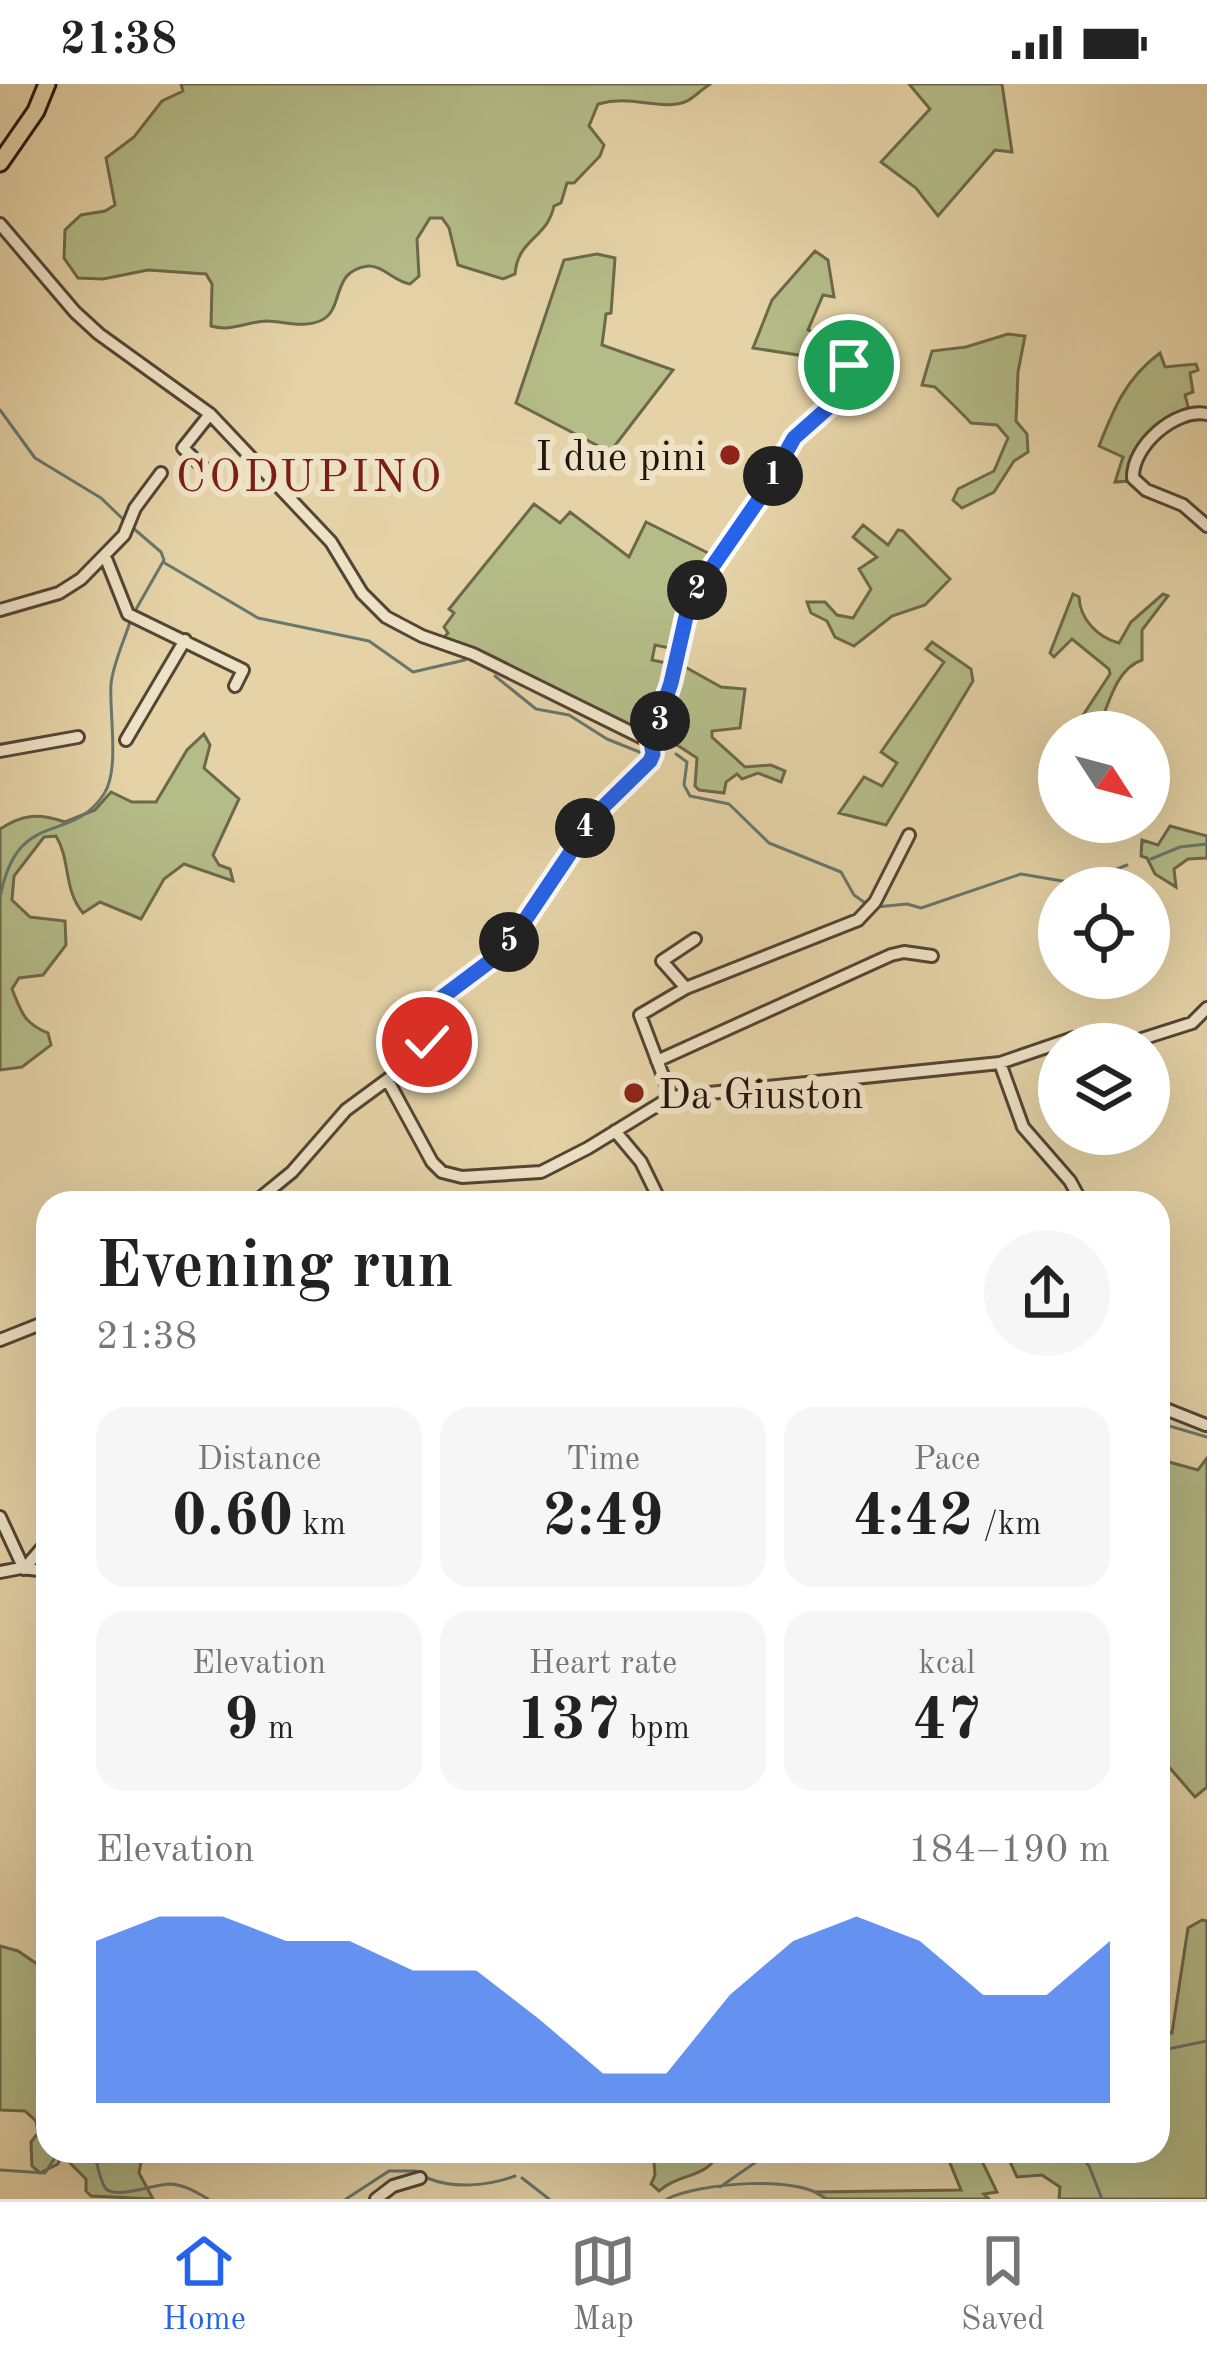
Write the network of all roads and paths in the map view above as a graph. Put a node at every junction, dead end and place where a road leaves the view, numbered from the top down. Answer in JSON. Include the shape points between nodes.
{"nodes":[{"id":1,"x":38,"y":84,"type":"edge"},
{"id":2,"x":47,"y":84,"type":"edge"},
{"id":3,"x":13,"y":143,"type":"junction"},
{"id":4,"x":0,"y":163,"type":"edge"},
{"id":5,"x":0,"y":224,"type":"edge"},
{"id":6,"x":852,"y":340,"type":"dead end"},
{"id":7,"x":211,"y":414,"type":"junction"},
{"id":8,"x":1207,"y":414,"type":"edge"},
{"id":9,"x":206,"y":470,"type":"dead end"},
{"id":10,"x":161,"y":472,"type":"dead end"},
{"id":11,"x":1207,"y":526,"type":"edge"},
{"id":12,"x":105,"y":556,"type":"junction"},
{"id":13,"x":0,"y":610,"type":"edge"},
{"id":14,"x":185,"y":640,"type":"junction"},
{"id":15,"x":235,"y":686,"type":"dead end"},
{"id":16,"x":78,"y":737,"type":"dead end"},
{"id":17,"x":126,"y":740,"type":"dead end"},
{"id":18,"x":652,"y":745,"type":"junction"},
{"id":19,"x":0,"y":752,"type":"edge"},
{"id":20,"x":909,"y":835,"type":"dead end"},
{"id":21,"x":694,"y":939,"type":"dead end"},
{"id":22,"x":932,"y":956,"type":"dead end"},
{"id":23,"x":686,"y":988,"type":"junction"},
{"id":24,"x":1207,"y":1008,"type":"edge"},
{"id":25,"x":1170,"y":1030,"type":"edge"},
{"id":26,"x":1038,"y":1050,"type":"edge"},
{"id":27,"x":657,"y":1060,"type":"junction"},
{"id":28,"x":1000,"y":1064,"type":"junction"},
{"id":29,"x":388,"y":1081,"type":"junction"},
{"id":30,"x":671,"y":1097,"type":"junction"},
{"id":31,"x":615,"y":1131,"type":"junction"},
{"id":32,"x":269,"y":1191,"type":"edge"},
{"id":33,"x":656,"y":1191,"type":"edge"},
{"id":34,"x":1076,"y":1191,"type":"edge"},
{"id":35,"x":36,"y":1326,"type":"edge"},
{"id":36,"x":0,"y":1340,"type":"edge"},
{"id":37,"x":1170,"y":1411,"type":"edge"},
{"id":38,"x":1206,"y":1426,"type":"edge"},
{"id":39,"x":0,"y":1517,"type":"edge"},
{"id":40,"x":36,"y":1554,"type":"edge"},
{"id":41,"x":24,"y":1569,"type":"junction"},
{"id":42,"x":36,"y":1570,"type":"edge"},
{"id":43,"x":0,"y":1572,"type":"edge"},
{"id":44,"x":420,"y":2178,"type":"dead end"},
{"id":45,"x":376,"y":2199,"type":"edge"}],
"edges":[{"from":1,"to":3,"type":"main road"},
{"from":2,"to":3,"type":"main road"},
{"from":3,"to":4,"type":"main road"},
{"from":5,"to":7,"type":"street","via":[[87,323]]},
{"from":6,"to":18,"type":"street","via":[[846,377],[830,406],[794,438],[690,599]]},
{"from":7,"to":9,"type":"street","via":[[183,448]]},
{"from":7,"to":18,"type":"street","via":[[331,542],[386,617]]},
{"from":8,"to":11,"type":"street","via":[[1188,414],[1166,428],[1133,465],[1146,490],[1184,505]]},
{"from":10,"to":12,"type":"street"},
{"from":12,"to":13,"type":"street","via":[[58,593]]},
{"from":12,"to":14,"type":"street","via":[[128,614]]},
{"from":14,"to":15,"type":"street","via":[[243,670]]},
{"from":14,"to":17,"type":"street"},
{"from":16,"to":19,"type":"street"},
{"from":18,"to":29,"type":"street","via":[[650,761],[597,813],[505,950],[429,1007],[425,1050]]},
{"from":20,"to":23,"type":"street","via":[[867,914]]},
{"from":21,"to":23,"type":"street","via":[[662,961]]},
{"from":22,"to":27,"type":"street","via":[[891,955]]},
{"from":23,"to":27,"type":"street","via":[[640,1015]]},
{"from":24,"to":25,"type":"street"},
{"from":26,"to":28,"type":"street"},
{"from":27,"to":30,"type":"street"},
{"from":28,"to":30,"type":"street"},
{"from":28,"to":34,"type":"street","via":[[1023,1127]]},
{"from":29,"to":31,"type":"street","via":[[432,1162],[451,1175],[541,1172]]},
{"from":29,"to":32,"type":"street","via":[[346,1110]]},
{"from":30,"to":31,"type":"street"},
{"from":31,"to":33,"type":"street"},
{"from":35,"to":36,"type":"street"},
{"from":37,"to":38,"type":"street"},
{"from":39,"to":41,"type":"street"},
{"from":40,"to":41,"type":"street"},
{"from":41,"to":42,"type":"street"},
{"from":41,"to":43,"type":"street"},
{"from":44,"to":45,"type":"street"}]}
